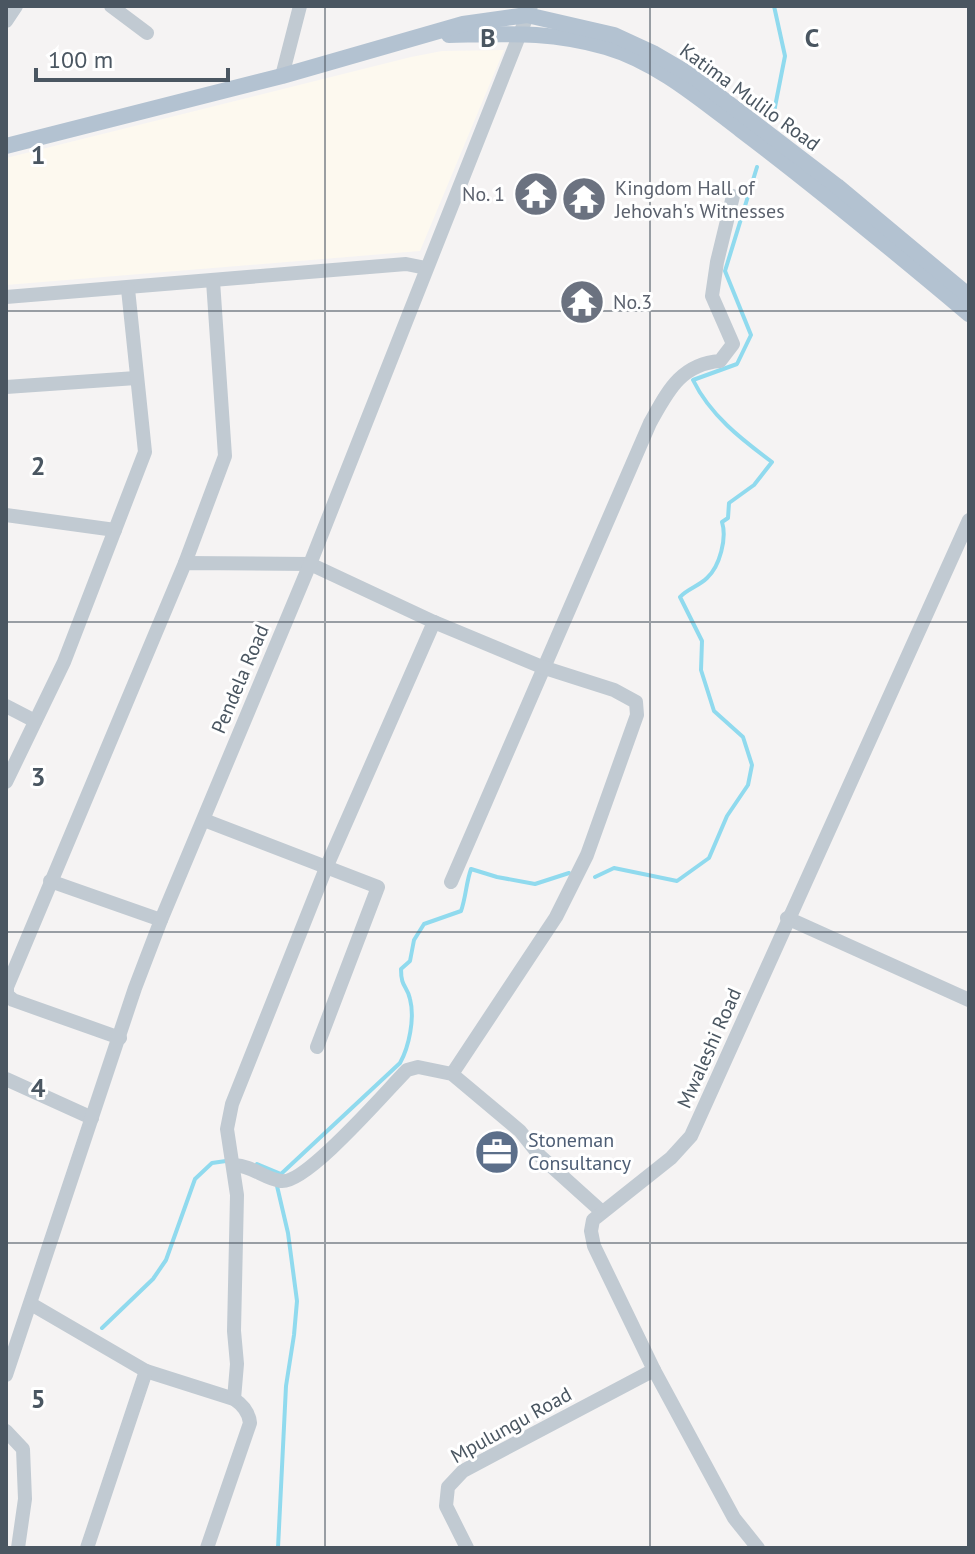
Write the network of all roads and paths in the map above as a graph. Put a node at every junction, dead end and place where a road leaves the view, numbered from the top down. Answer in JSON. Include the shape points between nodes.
{"nodes":[{"id":1,"x":16,"y":6,"type":"edge"},
{"id":2,"x":111,"y":6,"type":"edge"},
{"id":3,"x":300,"y":6,"type":"edge"},
{"id":4,"x":529,"y":10,"type":"edge"},
{"id":5,"x":6,"y":21,"type":"edge"},
{"id":6,"x":521,"y":32,"type":"junction"},
{"id":7,"x":147,"y":33,"type":"dead end"},
{"id":8,"x":424,"y":36,"type":"junction"},
{"id":9,"x":282,"y":76,"type":"junction"},
{"id":10,"x":6,"y":146,"type":"edge"},
{"id":11,"x":733,"y":196,"type":"dead end"},
{"id":12,"x":426,"y":268,"type":"junction"},
{"id":13,"x":213,"y":281,"type":"junction"},
{"id":14,"x":128,"y":289,"type":"junction"},
{"id":15,"x":969,"y":296,"type":"edge"},
{"id":16,"x":6,"y":297,"type":"edge"},
{"id":17,"x":969,"y":314,"type":"edge"},
{"id":18,"x":136,"y":378,"type":"junction"},
{"id":19,"x":6,"y":387,"type":"edge"},
{"id":20,"x":6,"y":515,"type":"edge"},
{"id":21,"x":969,"y":520,"type":"edge"},
{"id":22,"x":115,"y":530,"type":"junction"},
{"id":23,"x":185,"y":563,"type":"junction"},
{"id":24,"x":310,"y":564,"type":"junction"},
{"id":25,"x":434,"y":622,"type":"junction"},
{"id":26,"x":542,"y":667,"type":"junction"},
{"id":27,"x":6,"y":706,"type":"edge"},
{"id":28,"x":35,"y":721,"type":"junction"},
{"id":29,"x":6,"y":782,"type":"edge"},
{"id":30,"x":204,"y":820,"type":"junction"},
{"id":31,"x":326,"y":868,"type":"junction"},
{"id":32,"x":50,"y":881,"type":"junction"},
{"id":33,"x":451,"y":882,"type":"dead end"},
{"id":34,"x":787,"y":918,"type":"junction"},
{"id":35,"x":161,"y":920,"type":"junction"},
{"id":36,"x":969,"y":1000,"type":"edge"},
{"id":37,"x":120,"y":1038,"type":"junction"},
{"id":38,"x":317,"y":1047,"type":"dead end"},
{"id":39,"x":452,"y":1074,"type":"junction"},
{"id":40,"x":6,"y":1079,"type":"edge"},
{"id":41,"x":92,"y":1118,"type":"junction"},
{"id":42,"x":234,"y":1165,"type":"junction"},
{"id":43,"x":601,"y":1211,"type":"junction"},
{"id":44,"x":31,"y":1304,"type":"junction"},
{"id":45,"x":654,"y":1370,"type":"junction"},
{"id":46,"x":146,"y":1371,"type":"junction"},
{"id":47,"x":6,"y":1375,"type":"edge"},
{"id":48,"x":234,"y":1399,"type":"junction"},
{"id":49,"x":6,"y":1431,"type":"edge"},
{"id":50,"x":18,"y":1548,"type":"edge"},
{"id":51,"x":87,"y":1548,"type":"edge"},
{"id":52,"x":207,"y":1548,"type":"edge"},
{"id":53,"x":467,"y":1548,"type":"edge"},
{"id":54,"x":758,"y":1548,"type":"edge"}],
"edges":[{"from":1,"to":5,"type":"street"},
{"from":2,"to":7,"type":"street"},
{"from":3,"to":9,"type":"street"},
{"from":4,"to":6,"type":"street","name":"Pendela Road"},
{"from":4,"to":8,"type":"main road","name":"Katima Mulilo Road"},
{"from":4,"to":15,"type":"main road","name":"Katima Mulilo Road","via":[[614,35],[694,77]]},
{"from":6,"to":8,"type":"main road","name":"Katima Mulilo Road"},
{"from":6,"to":12,"type":"street","name":"Pendela Road"},
{"from":6,"to":17,"type":"main road","name":"Katima Mulilo Road","via":[[610,48],[686,89],[829,197]]},
{"from":8,"to":9,"type":"main road","name":"Katima Mulilo Road"},
{"from":9,"to":10,"type":"main road","name":"Katima Mulilo Road"},
{"from":11,"to":26,"type":"street","via":[[712,296],[733,344],[720,361],[705,362],[672,383]]},
{"from":12,"to":13,"type":"street","via":[[406,264]]},
{"from":12,"to":24,"type":"street","name":"Pendela Road"},
{"from":13,"to":14,"type":"street"},
{"from":13,"to":23,"type":"street","via":[[225,456]]},
{"from":14,"to":16,"type":"street"},
{"from":14,"to":18,"type":"street"},
{"from":18,"to":19,"type":"street"},
{"from":18,"to":22,"type":"street","via":[[145,452]]},
{"from":20,"to":22,"type":"street"},
{"from":21,"to":34,"type":"street","name":"Mwaleshi Road"},
{"from":22,"to":28,"type":"street"},
{"from":23,"to":24,"type":"street"},
{"from":23,"to":32,"type":"street"},
{"from":24,"to":25,"type":"street"},
{"from":24,"to":30,"type":"street","name":"Pendela Road"},
{"from":25,"to":26,"type":"street"},
{"from":25,"to":31,"type":"street"},
{"from":26,"to":33,"type":"street"},
{"from":26,"to":39,"type":"street","via":[[614,690],[636,702],[637,715],[587,855],[556,917]]},
{"from":27,"to":28,"type":"street"},
{"from":28,"to":29,"type":"street"},
{"from":30,"to":31,"type":"street"},
{"from":30,"to":35,"type":"street","name":"Pendela Road"},
{"from":31,"to":38,"type":"street","via":[[378,887]]},
{"from":31,"to":42,"type":"street","via":[[232,1104],[227,1129]]},
{"from":32,"to":35,"type":"street"},
{"from":32,"to":37,"type":"street","via":[[7,995]]},
{"from":34,"to":36,"type":"street"},
{"from":34,"to":43,"type":"street","name":"Mwaleshi Road","via":[[691,1136],[671,1158]]},
{"from":35,"to":37,"type":"street","name":"Pendela Road"},
{"from":37,"to":41,"type":"street","name":"Pendela Road"},
{"from":39,"to":42,"type":"street","via":[[407,1070],[318,1162],[293,1180]]},
{"from":39,"to":43,"type":"street","via":[[520,1131]]},
{"from":40,"to":41,"type":"street"},
{"from":41,"to":44,"type":"street","name":"Pendela Road"},
{"from":42,"to":48,"type":"street"},
{"from":43,"to":45,"type":"street","via":[[593,1220],[594,1246]]},
{"from":44,"to":46,"type":"street"},
{"from":44,"to":47,"type":"street","name":"Pendela Road"},
{"from":45,"to":53,"type":"street","name":"Mpulungu Road","via":[[463,1471],[448,1487],[446,1506]]},
{"from":45,"to":54,"type":"street","via":[[734,1518]]},
{"from":46,"to":48,"type":"street"},
{"from":46,"to":51,"type":"street"},
{"from":48,"to":52,"type":"street","via":[[250,1423]]},
{"from":49,"to":50,"type":"street","via":[[23,1449],[25,1499]]}]}
